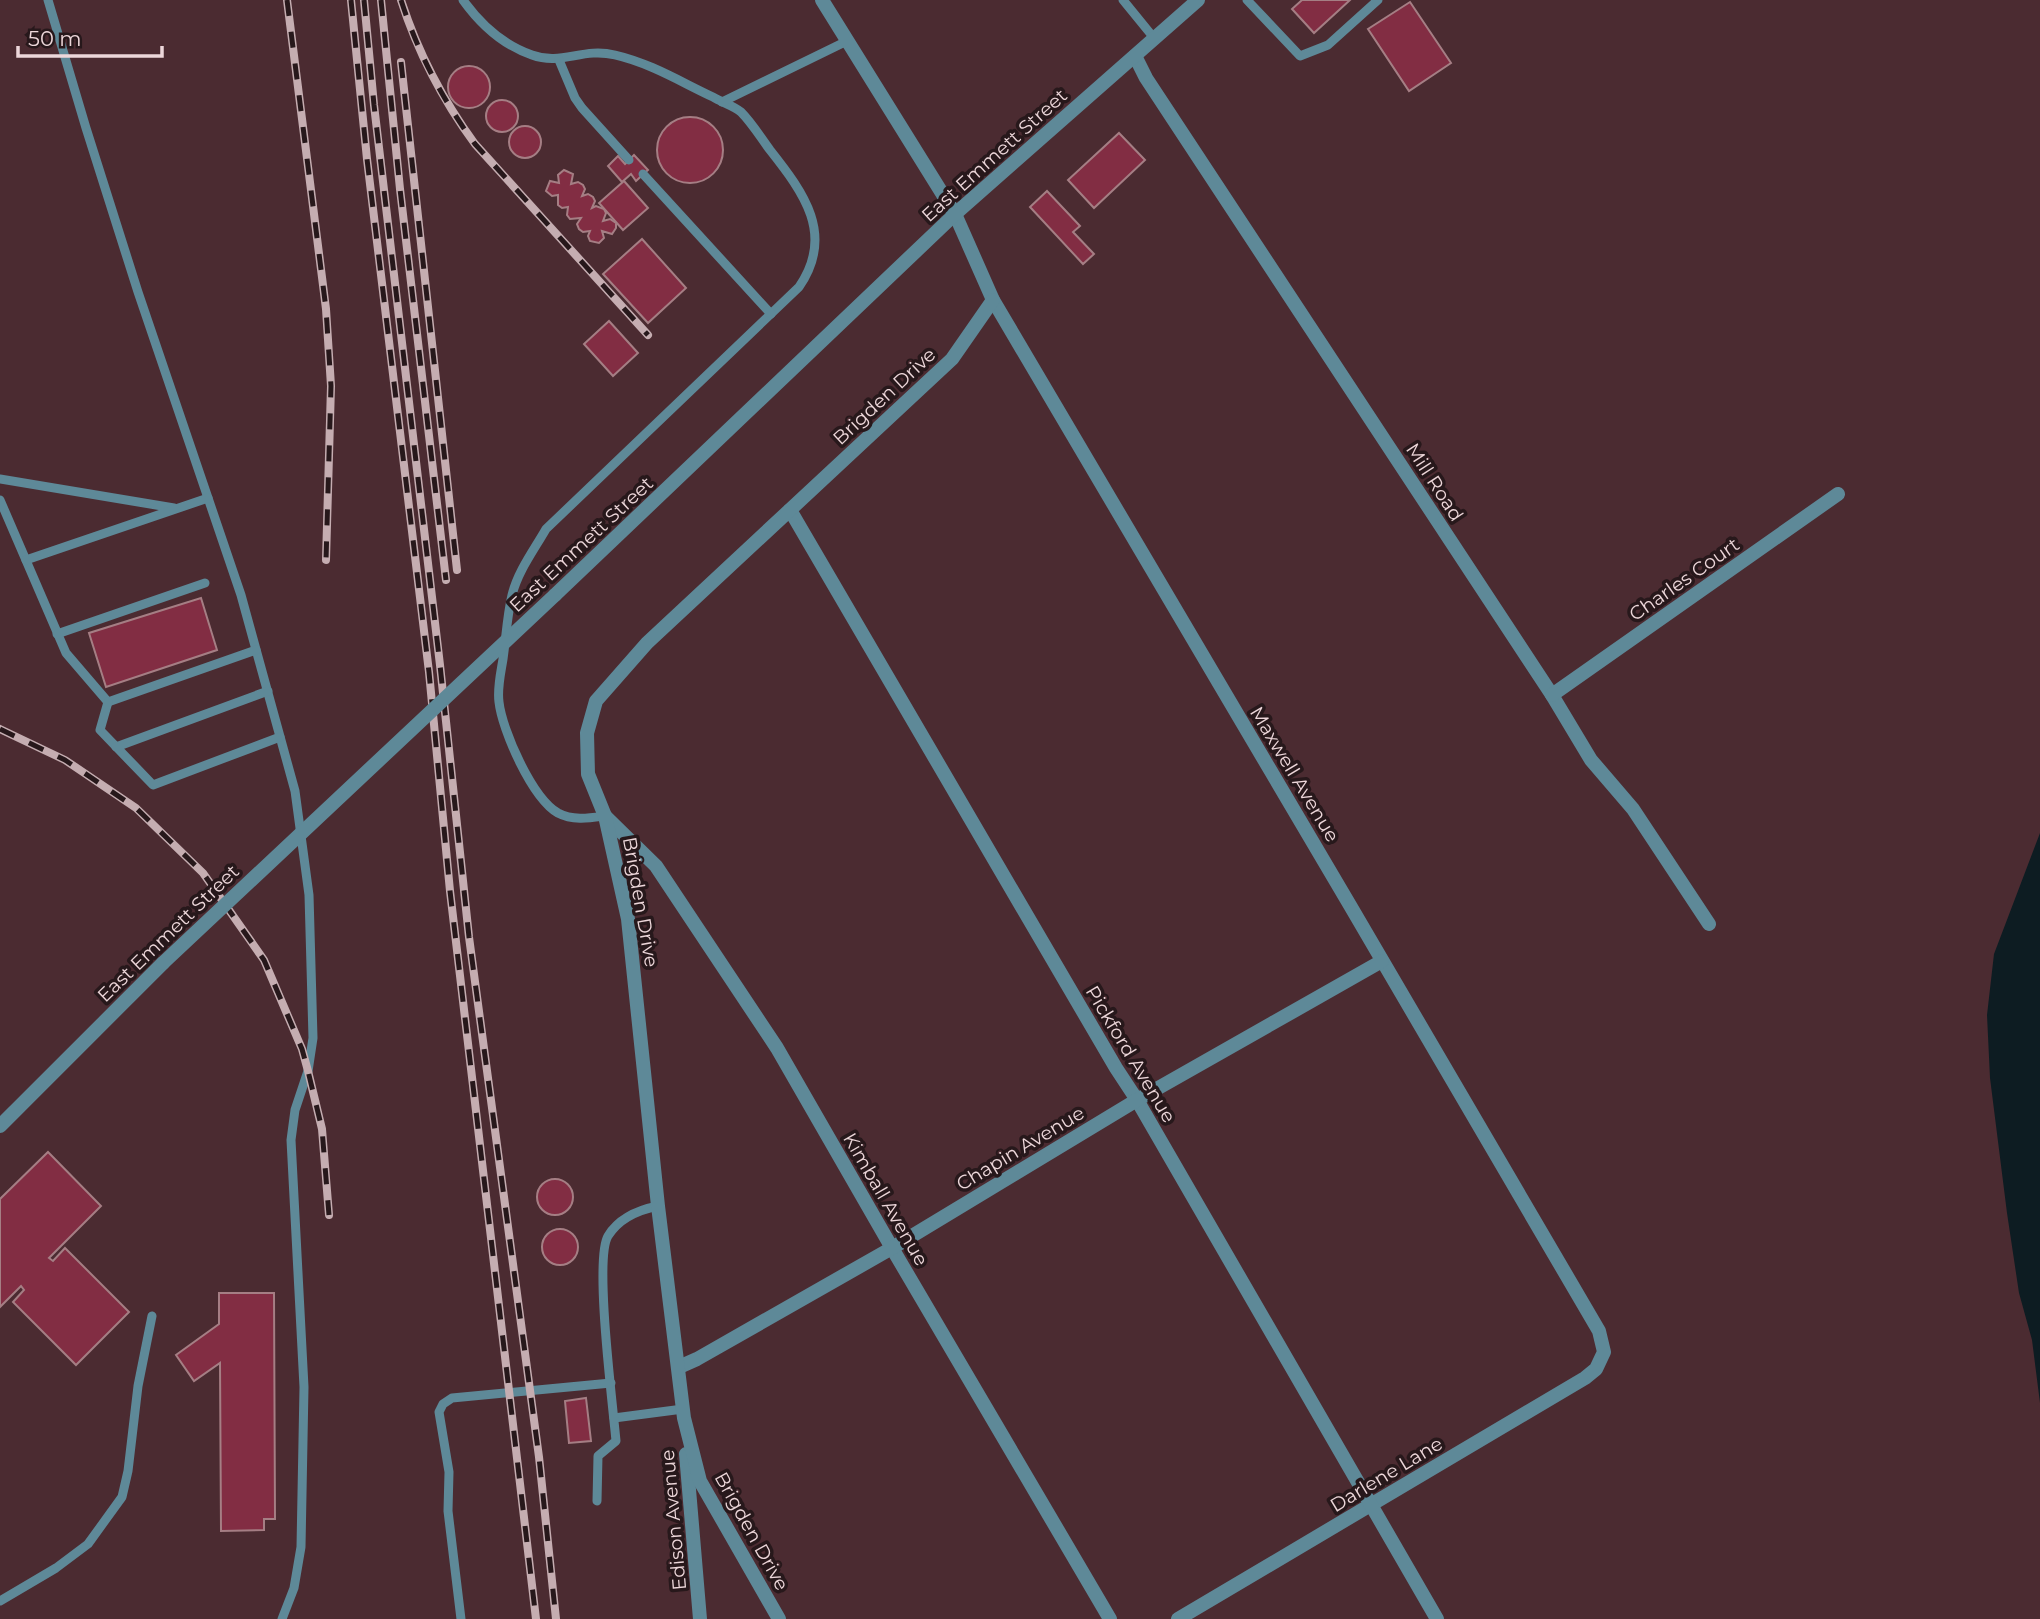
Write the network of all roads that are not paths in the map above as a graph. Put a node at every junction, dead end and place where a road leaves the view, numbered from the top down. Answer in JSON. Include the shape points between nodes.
{"nodes":[{"id":1,"x":48,"y":0,"type":"edge"},
{"id":2,"x":463,"y":0,"type":"edge"},
{"id":3,"x":822,"y":0,"type":"edge"},
{"id":4,"x":1123,"y":0,"type":"edge"},
{"id":5,"x":1198,"y":0,"type":"edge"},
{"id":6,"x":1247,"y":0,"type":"edge"},
{"id":7,"x":1378,"y":0,"type":"edge"},
{"id":8,"x":1154,"y":38,"type":"junction"},
{"id":9,"x":847,"y":41,"type":"junction"},
{"id":10,"x":1135,"y":56,"type":"junction"},
{"id":11,"x":559,"y":60,"type":"junction"},
{"id":12,"x":722,"y":102,"type":"junction"},
{"id":13,"x":629,"y":160,"type":"dead end"},
{"id":14,"x":643,"y":174,"type":"dead end"},
{"id":15,"x":955,"y":214,"type":"junction"},
{"id":16,"x":993,"y":300,"type":"junction"},
{"id":17,"x":771,"y":314,"type":"junction"},
{"id":18,"x":0,"y":479,"type":"edge"},
{"id":19,"x":1838,"y":494,"type":"dead end"},
{"id":20,"x":208,"y":498,"type":"junction"},
{"id":21,"x":0,"y":500,"type":"edge"},
{"id":22,"x":178,"y":508,"type":"junction"},
{"id":23,"x":790,"y":510,"type":"junction"},
{"id":24,"x":26,"y":560,"type":"junction"},
{"id":25,"x":205,"y":583,"type":"dead end"},
{"id":26,"x":57,"y":634,"type":"junction"},
{"id":27,"x":256,"y":650,"type":"junction"},
{"id":28,"x":268,"y":691,"type":"junction"},
{"id":29,"x":1552,"y":695,"type":"junction"},
{"id":30,"x":108,"y":702,"type":"junction"},
{"id":31,"x":281,"y":737,"type":"junction"},
{"id":32,"x":116,"y":747,"type":"junction"},
{"id":33,"x":606,"y":816,"type":"junction"},
{"id":34,"x":1709,"y":924,"type":"dead end"},
{"id":35,"x":1382,"y":961,"type":"junction"},
{"id":36,"x":1137,"y":1100,"type":"junction"},
{"id":37,"x":0,"y":1126,"type":"edge"},
{"id":38,"x":658,"y":1206,"type":"junction"},
{"id":39,"x":892,"y":1248,"type":"junction"},
{"id":40,"x":152,"y":1316,"type":"dead end"},
{"id":41,"x":1604,"y":1352,"type":"joint"},
{"id":42,"x":679,"y":1367,"type":"junction"},
{"id":43,"x":611,"y":1382,"type":"junction"},
{"id":44,"x":684,"y":1414,"type":"junction"},
{"id":45,"x":614,"y":1418,"type":"junction"},
{"id":46,"x":597,"y":1501,"type":"dead end"},
{"id":47,"x":1372,"y":1505,"type":"junction"},
{"id":48,"x":0,"y":1601,"type":"edge"},
{"id":49,"x":282,"y":1619,"type":"edge"},
{"id":50,"x":461,"y":1619,"type":"edge"},
{"id":51,"x":700,"y":1619,"type":"edge"},
{"id":52,"x":779,"y":1619,"type":"edge"},
{"id":53,"x":1110,"y":1619,"type":"edge"},
{"id":54,"x":1178,"y":1619,"type":"edge"},
{"id":55,"x":1437,"y":1619,"type":"edge"}],
"edges":[{"from":1,"to":20,"type":"lane","via":[[138,292]]},
{"from":2,"to":11,"type":"lane","via":[[500,38],[533,55]]},
{"from":3,"to":9,"type":"street","name":"Maxwell Avenue"},
{"from":4,"to":8,"type":"lane"},
{"from":5,"to":8,"type":"street","name":"East Emmett Street"},
{"from":6,"to":7,"type":"lane","via":[[1300,56],[1328,45]]},
{"from":8,"to":10,"type":"street","name":"East Emmett Street"},
{"from":9,"to":12,"type":"lane"},
{"from":9,"to":15,"type":"street","name":"Maxwell Avenue"},
{"from":10,"to":15,"type":"street","name":"East Emmett Street"},
{"from":10,"to":29,"type":"street","name":"Mill Road"},
{"from":11,"to":12,"type":"lane","via":[[599,51],[619,56]]},
{"from":11,"to":13,"type":"lane","via":[[582,108]]},
{"from":12,"to":17,"type":"lane","via":[[740,111],[801,192],[816,233],[808,274]]},
{"from":14,"to":17,"type":"lane"},
{"from":15,"to":16,"type":"street","name":"Maxwell Avenue"},
{"from":15,"to":37,"type":"street","name":"East Emmett Street","bridge":true,"via":[[163,962]]},
{"from":16,"to":23,"type":"street","name":"Brigden Drive","via":[[952,359]]},
{"from":16,"to":35,"type":"street","name":"Maxwell Avenue"},
{"from":17,"to":33,"type":"lane","via":[[546,529],[512,595],[498,695],[518,762],[558,813]]},
{"from":18,"to":22,"type":"lane"},
{"from":19,"to":29,"type":"street","name":"Charles Court"},
{"from":20,"to":22,"type":"lane"},
{"from":20,"to":27,"type":"lane"},
{"from":21,"to":24,"type":"lane"},
{"from":22,"to":24,"type":"lane"},
{"from":23,"to":33,"type":"street","name":"Brigden Drive","via":[[647,643],[596,701],[587,733],[588,774]]},
{"from":23,"to":36,"type":"street","name":"Pickford Avenue"},
{"from":24,"to":26,"type":"lane"},
{"from":25,"to":26,"type":"lane"},
{"from":26,"to":30,"type":"lane","via":[[66,653]]},
{"from":27,"to":28,"type":"lane"},
{"from":27,"to":30,"type":"lane"},
{"from":28,"to":31,"type":"lane"},
{"from":28,"to":32,"type":"lane"},
{"from":29,"to":34,"type":"street","name":"Mill Road","via":[[1591,760],[1633,809]]},
{"from":30,"to":32,"type":"lane","via":[[100,730]]},
{"from":31,"to":32,"type":"lane","via":[[153,785]]},
{"from":31,"to":49,"type":"lane","via":[[295,791],[309,895],[313,1038],[291,1140],[304,1387],[301,1534],[294,1588]]},
{"from":33,"to":38,"type":"street","name":"Brigden Drive","via":[[628,919]]},
{"from":33,"to":39,"type":"street","name":"Kimball Avenue","via":[[656,866],[709,944],[777,1048]]},
{"from":35,"to":36,"type":"street","name":"Chapin Avenue"},
{"from":35,"to":41,"type":"street","name":"Maxwell Avenue","via":[[1599,1331]]},
{"from":36,"to":39,"type":"street","name":"Chapin Avenue"},
{"from":36,"to":47,"type":"street","name":"Pickford Avenue"},
{"from":38,"to":42,"type":"street","name":"Brigden Drive"},
{"from":38,"to":43,"type":"lane","via":[[633,1213],[618,1224],[607,1237],[602,1254]]},
{"from":39,"to":42,"type":"street","name":"Chapin Avenue"},
{"from":39,"to":53,"type":"street","name":"Kimball Avenue"},
{"from":40,"to":48,"type":"lane","via":[[122,1497],[88,1544]]},
{"from":41,"to":47,"type":"street","name":"Darlene Lane","via":[[1596,1369],[1585,1378]]},
{"from":42,"to":44,"type":"street","name":"Brigden Drive"},
{"from":43,"to":45,"type":"lane"},
{"from":43,"to":50,"type":"lane","via":[[452,1398],[443,1404],[440,1424],[449,1472],[448,1511]]},
{"from":44,"to":45,"type":"lane"},
{"from":44,"to":51,"type":"street","name":"Edison Avenue"},
{"from":44,"to":52,"type":"street","name":"Brigden Drive","via":[[700,1481]]},
{"from":45,"to":46,"type":"lane","via":[[616,1441],[598,1456]]},
{"from":47,"to":54,"type":"street","name":"Darlene Lane"},
{"from":47,"to":55,"type":"street","name":"Pickford Avenue"}]}
